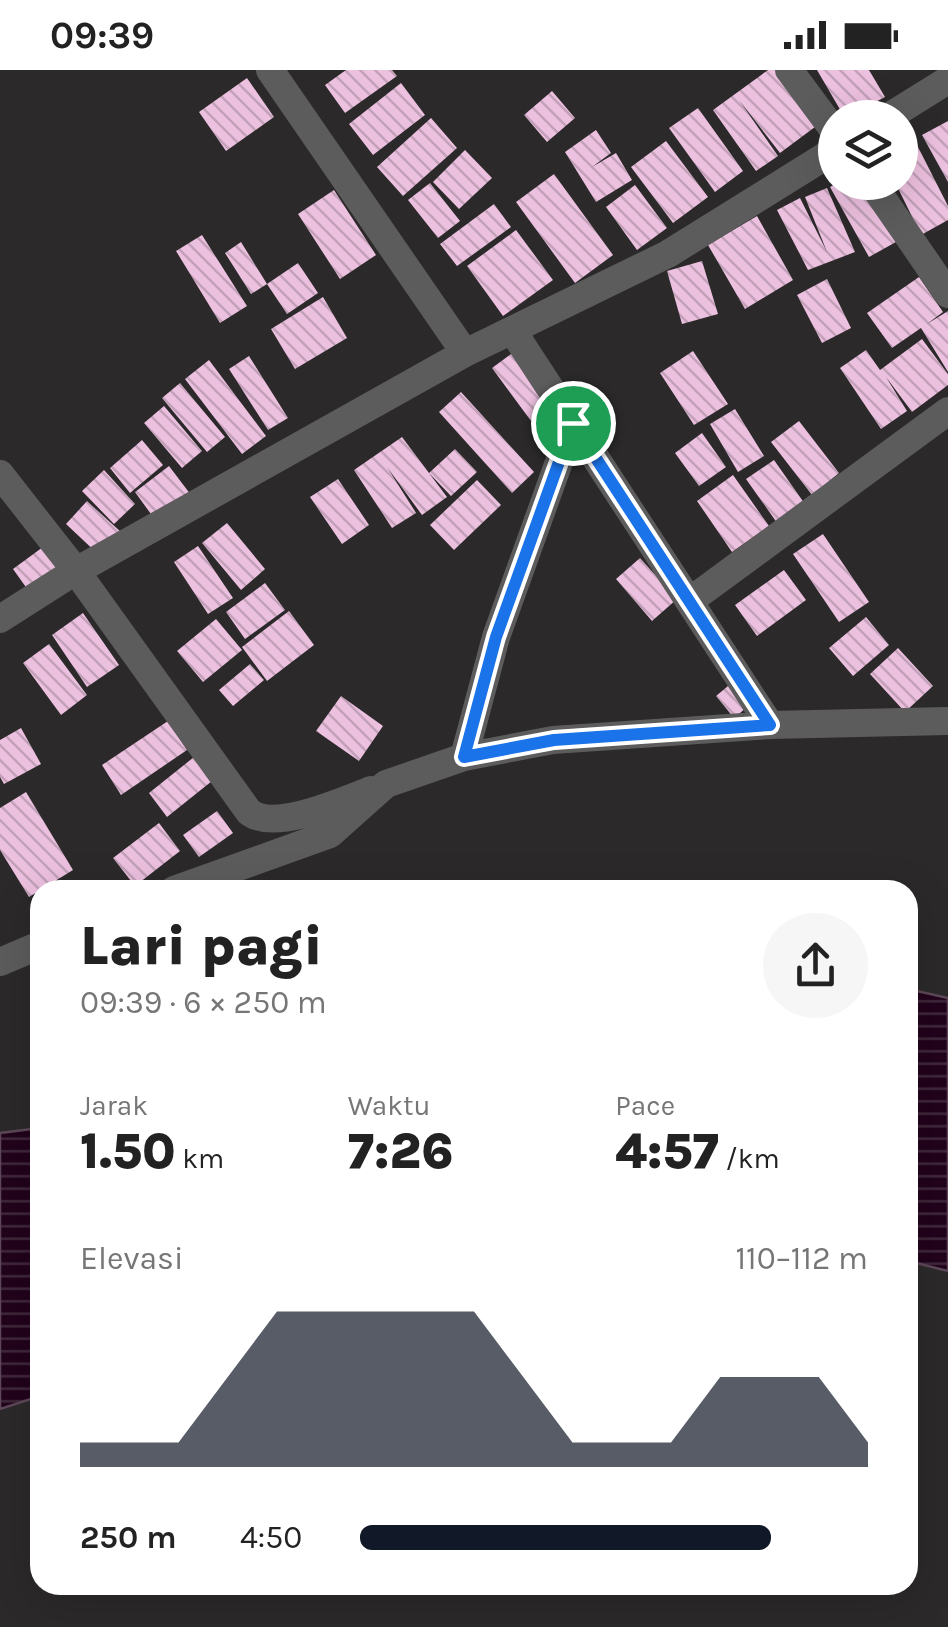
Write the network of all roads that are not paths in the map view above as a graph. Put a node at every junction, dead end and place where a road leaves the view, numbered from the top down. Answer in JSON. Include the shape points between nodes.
{"nodes":[{"id":1,"x":270,"y":70,"type":"edge"},
{"id":2,"x":789,"y":70,"type":"edge"},
{"id":3,"x":948,"y":80,"type":"edge"},
{"id":4,"x":916,"y":100,"type":"edge"},
{"id":5,"x":818,"y":109,"type":"edge"},
{"id":6,"x":818,"y":161,"type":"edge"},
{"id":7,"x":883,"y":200,"type":"edge"},
{"id":8,"x":948,"y":294,"type":"edge"},
{"id":9,"x":514,"y":333,"type":"junction"},
{"id":10,"x":465,"y":354,"type":"junction"},
{"id":11,"x":948,"y":412,"type":"edge"},
{"id":12,"x":573,"y":423,"type":"junction"},
{"id":13,"x":0,"y":474,"type":"edge"},
{"id":14,"x":76,"y":571,"type":"junction"},
{"id":15,"x":691,"y":600,"type":"junction"},
{"id":16,"x":0,"y":619,"type":"edge"},
{"id":17,"x":948,"y":721,"type":"edge"},
{"id":18,"x":770,"y":725,"type":"junction"},
{"id":19,"x":464,"y":757,"type":"junction"},
{"id":20,"x":386,"y":784,"type":"junction"},
{"id":21,"x":202,"y":880,"type":"edge"},
{"id":22,"x":30,"y":949,"type":"edge"},
{"id":23,"x":0,"y":962,"type":"edge"}],
"edges":[{"from":1,"to":10,"type":"street"},
{"from":2,"to":5,"type":"street"},
{"from":3,"to":4,"type":"street"},
{"from":6,"to":9,"type":"street","via":[[668,254]]},
{"from":7,"to":8,"type":"street"},
{"from":9,"to":10,"type":"street"},
{"from":9,"to":12,"type":"street"},
{"from":10,"to":14,"type":"street"},
{"from":11,"to":15,"type":"street"},
{"from":12,"to":15,"type":"street"},
{"from":12,"to":19,"type":"street","via":[[496,637]]},
{"from":13,"to":14,"type":"street"},
{"from":14,"to":16,"type":"street"},
{"from":14,"to":20,"type":"street","via":[[258,819],[320,810]]},
{"from":15,"to":18,"type":"street"},
{"from":17,"to":18,"type":"street"},
{"from":18,"to":19,"type":"street","via":[[554,740]]},
{"from":19,"to":20,"type":"street"},
{"from":20,"to":21,"type":"street","via":[[330,834]]},
{"from":22,"to":23,"type":"street"}]}
